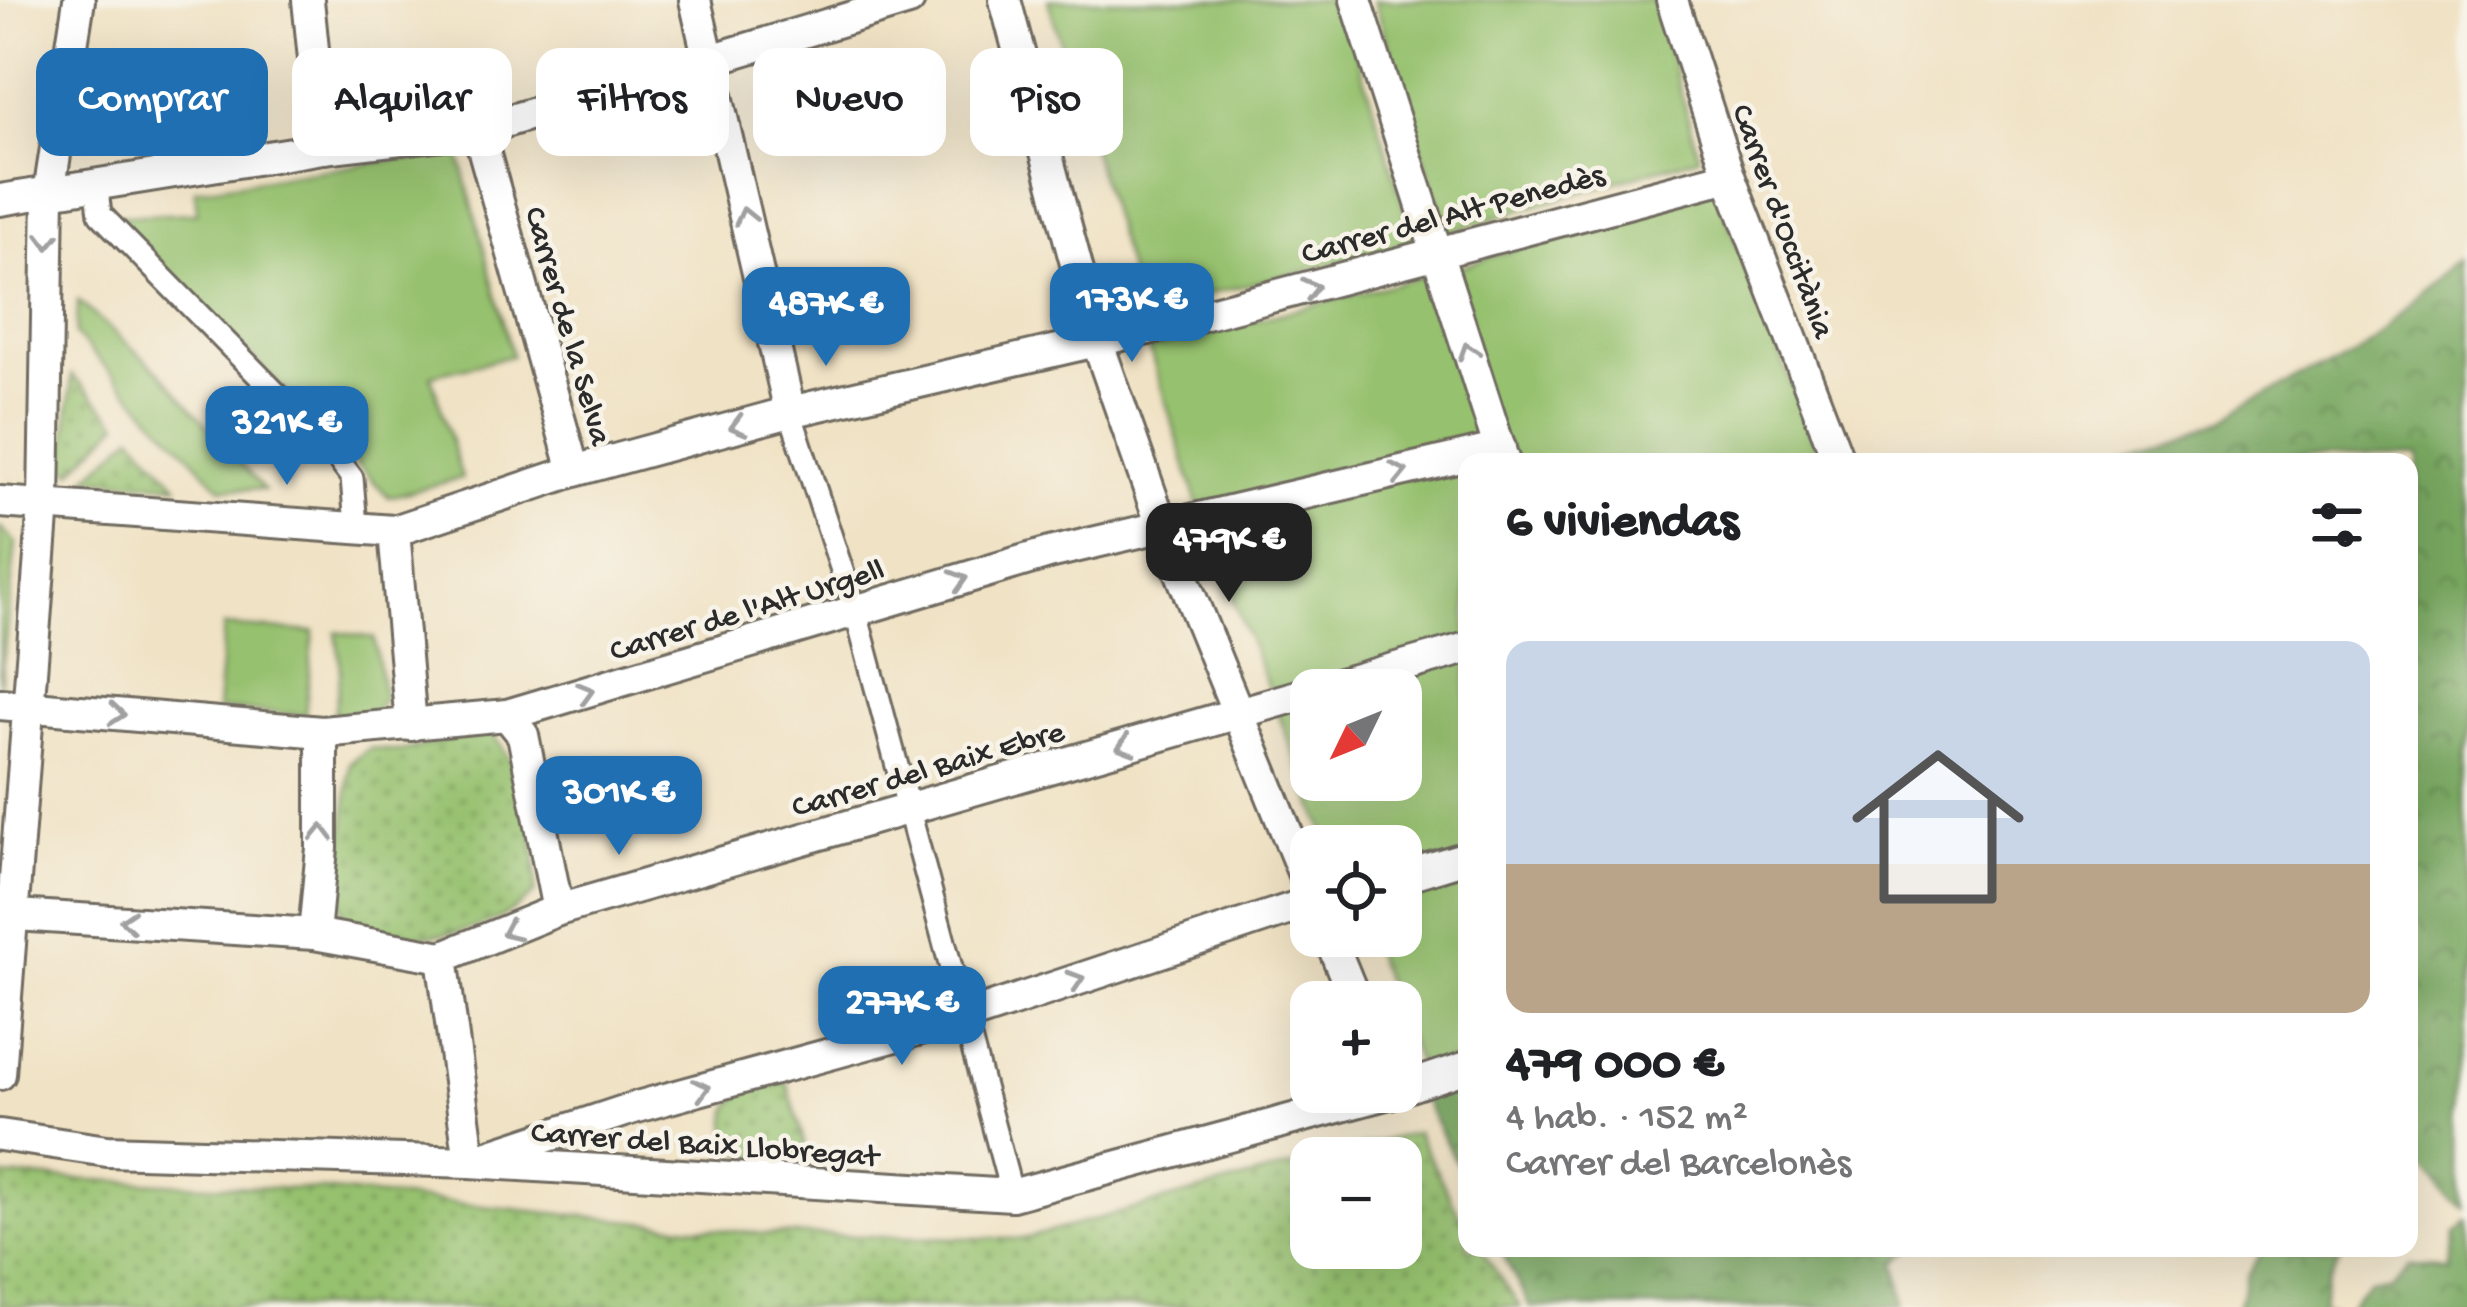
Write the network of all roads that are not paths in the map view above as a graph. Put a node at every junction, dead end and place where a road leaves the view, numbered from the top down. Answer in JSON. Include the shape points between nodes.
{"nodes":[{"id":1,"x":80,"y":0,"type":"edge"},
{"id":2,"x":308,"y":0,"type":"edge"},
{"id":3,"x":694,"y":0,"type":"edge"},
{"id":4,"x":908,"y":0,"type":"edge"},
{"id":5,"x":1005,"y":0,"type":"edge"},
{"id":6,"x":1355,"y":0,"type":"edge"},
{"id":7,"x":1672,"y":0,"type":"edge"},
{"id":8,"x":313,"y":48,"type":"edge"},
{"id":9,"x":706,"y":48,"type":"edge"},
{"id":10,"x":729,"y":56,"type":"edge"},
{"id":11,"x":729,"y":145,"type":"edge"},
{"id":12,"x":292,"y":153,"type":"edge"},
{"id":13,"x":485,"y":156,"type":"edge"},
{"id":14,"x":1729,"y":176,"type":"junction"},
{"id":15,"x":96,"y":183,"type":"junction"},
{"id":16,"x":49,"y":193,"type":"junction"},
{"id":17,"x":0,"y":200,"type":"edge"},
{"id":18,"x":1437,"y":256,"type":"junction"},
{"id":19,"x":1096,"y":338,"type":"junction"},
{"id":20,"x":790,"y":412,"type":"junction"},
{"id":21,"x":1501,"y":453,"type":"edge"},
{"id":22,"x":1836,"y":453,"type":"edge"},
{"id":23,"x":1458,"y":465,"type":"edge"},
{"id":24,"x":574,"y":471,"type":"junction"},
{"id":25,"x":0,"y":502,"type":"edge"},
{"id":26,"x":44,"y":504,"type":"junction"},
{"id":27,"x":356,"y":526,"type":"junction"},
{"id":28,"x":1163,"y":530,"type":"junction"},
{"id":29,"x":394,"y":531,"type":"junction"},
{"id":30,"x":856,"y":613,"type":"junction"},
{"id":31,"x":1458,"y":651,"type":"edge"},
{"id":32,"x":1393,"y":669,"type":"edge"},
{"id":33,"x":1290,"y":698,"type":"edge"},
{"id":34,"x":13,"y":705,"type":"edge"},
{"id":35,"x":1237,"y":712,"type":"junction"},
{"id":36,"x":507,"y":716,"type":"junction"},
{"id":37,"x":411,"y":725,"type":"junction"},
{"id":38,"x":322,"y":732,"type":"junction"},
{"id":39,"x":910,"y":809,"type":"junction"},
{"id":40,"x":1290,"y":841,"type":"edge"},
{"id":41,"x":1458,"y":860,"type":"edge"},
{"id":42,"x":1422,"y":871,"type":"edge"},
{"id":43,"x":1290,"y":909,"type":"edge"},
{"id":44,"x":558,"y":910,"type":"junction"},
{"id":45,"x":6,"y":913,"type":"edge"},
{"id":46,"x":314,"y":934,"type":"junction"},
{"id":47,"x":442,"y":957,"type":"junction"},
{"id":48,"x":964,"y":1017,"type":"junction"},
{"id":49,"x":1458,"y":1070,"type":"edge"},
{"id":50,"x":0,"y":1074,"type":"edge"},
{"id":51,"x":1422,"y":1082,"type":"edge"},
{"id":52,"x":1315,"y":1113,"type":"edge"},
{"id":53,"x":0,"y":1135,"type":"edge"},
{"id":54,"x":470,"y":1162,"type":"junction"},
{"id":55,"x":1012,"y":1195,"type":"junction"}],
"edges":[{"from":1,"to":16,"type":"street"},
{"from":2,"to":8,"type":"street"},
{"from":3,"to":9,"type":"street"},
{"from":4,"to":10,"type":"street"},
{"from":5,"to":19,"type":"street"},
{"from":6,"to":18,"type":"street"},
{"from":7,"to":14,"type":"street","name":"Carrer d'Occitània"},
{"from":20,"to":11,"type":"street","one_way":true},
{"from":12,"to":15,"type":"street"},
{"from":13,"to":24,"type":"street","name":"Carrer de la Selva"},
{"from":14,"to":18,"type":"street","name":"Carrer del Alt Penedès"},
{"from":14,"to":22,"type":"street","name":"Carrer d'Occitània"},
{"from":15,"to":16,"type":"street"},
{"from":15,"to":27,"type":"street","via":[[100,214],[328,446],[352,478]]},
{"from":16,"to":17,"type":"street"},
{"from":16,"to":26,"type":"street","one_way":true},
{"from":19,"to":18,"type":"street","name":"Carrer del Alt Penedès","one_way":true},
{"from":21,"to":18,"type":"street","one_way":true},
{"from":19,"to":20,"type":"street","name":"Carrer del Alt Penedès"},
{"from":19,"to":28,"type":"street"},
{"from":20,"to":24,"type":"street","name":"Carrer del Alt Penedès","one_way":true},
{"from":20,"to":30,"type":"street"},
{"from":28,"to":23,"type":"street","name":"Carrer de l'Alt Urgell","one_way":true},
{"from":24,"to":29,"type":"street","name":"Carrer del Alt Penedès"},
{"from":25,"to":26,"type":"street","name":"Carrer del Alt Penedès"},
{"from":26,"to":27,"type":"street","name":"Carrer del Alt Penedès"},
{"from":26,"to":34,"type":"street"},
{"from":27,"to":29,"type":"street","name":"Carrer del Alt Penedès"},
{"from":30,"to":28,"type":"street","name":"Carrer de l'Alt Urgell","one_way":true,"via":[[1048,553]]},
{"from":28,"to":35,"type":"street"},
{"from":29,"to":37,"type":"street"},
{"from":36,"to":30,"type":"street","name":"Carrer de l'Alt Urgell","one_way":true},
{"from":30,"to":39,"type":"street"},
{"from":31,"to":32,"type":"street","name":"Carrer del Baix Ebre"},
{"from":33,"to":35,"type":"street","name":"Carrer del Baix Ebre"},
{"from":34,"to":38,"type":"street","name":"Carrer de l'Alt Urgell","one_way":true},
{"from":34,"to":45,"type":"street"},
{"from":35,"to":39,"type":"street","name":"Carrer del Baix Ebre","one_way":true},
{"from":35,"to":40,"type":"street"},
{"from":36,"to":37,"type":"street","name":"Carrer de l'Alt Urgell"},
{"from":36,"to":44,"type":"street","via":[[523,735]]},
{"from":37,"to":38,"type":"street","name":"Carrer de l'Alt Urgell"},
{"from":46,"to":38,"type":"street","one_way":true},
{"from":39,"to":44,"type":"street","name":"Carrer del Baix Ebre"},
{"from":39,"to":48,"type":"street"},
{"from":41,"to":42,"type":"street"},
{"from":48,"to":43,"type":"street","one_way":true},
{"from":44,"to":47,"type":"street","name":"Carrer del Baix Ebre","one_way":true},
{"from":46,"to":45,"type":"street","one_way":true},
{"from":45,"to":50,"type":"street"},
{"from":46,"to":47,"type":"street"},
{"from":47,"to":54,"type":"street"},
{"from":54,"to":48,"type":"street","one_way":true},
{"from":48,"to":55,"type":"street"},
{"from":49,"to":51,"type":"street"},
{"from":52,"to":55,"type":"street","name":"Carrer del Baix Llobregat"},
{"from":53,"to":54,"type":"street","name":"Carrer del Baix Llobregat","via":[[107,1151]]},
{"from":54,"to":55,"type":"street","name":"Carrer del Baix Llobregat"}]}
